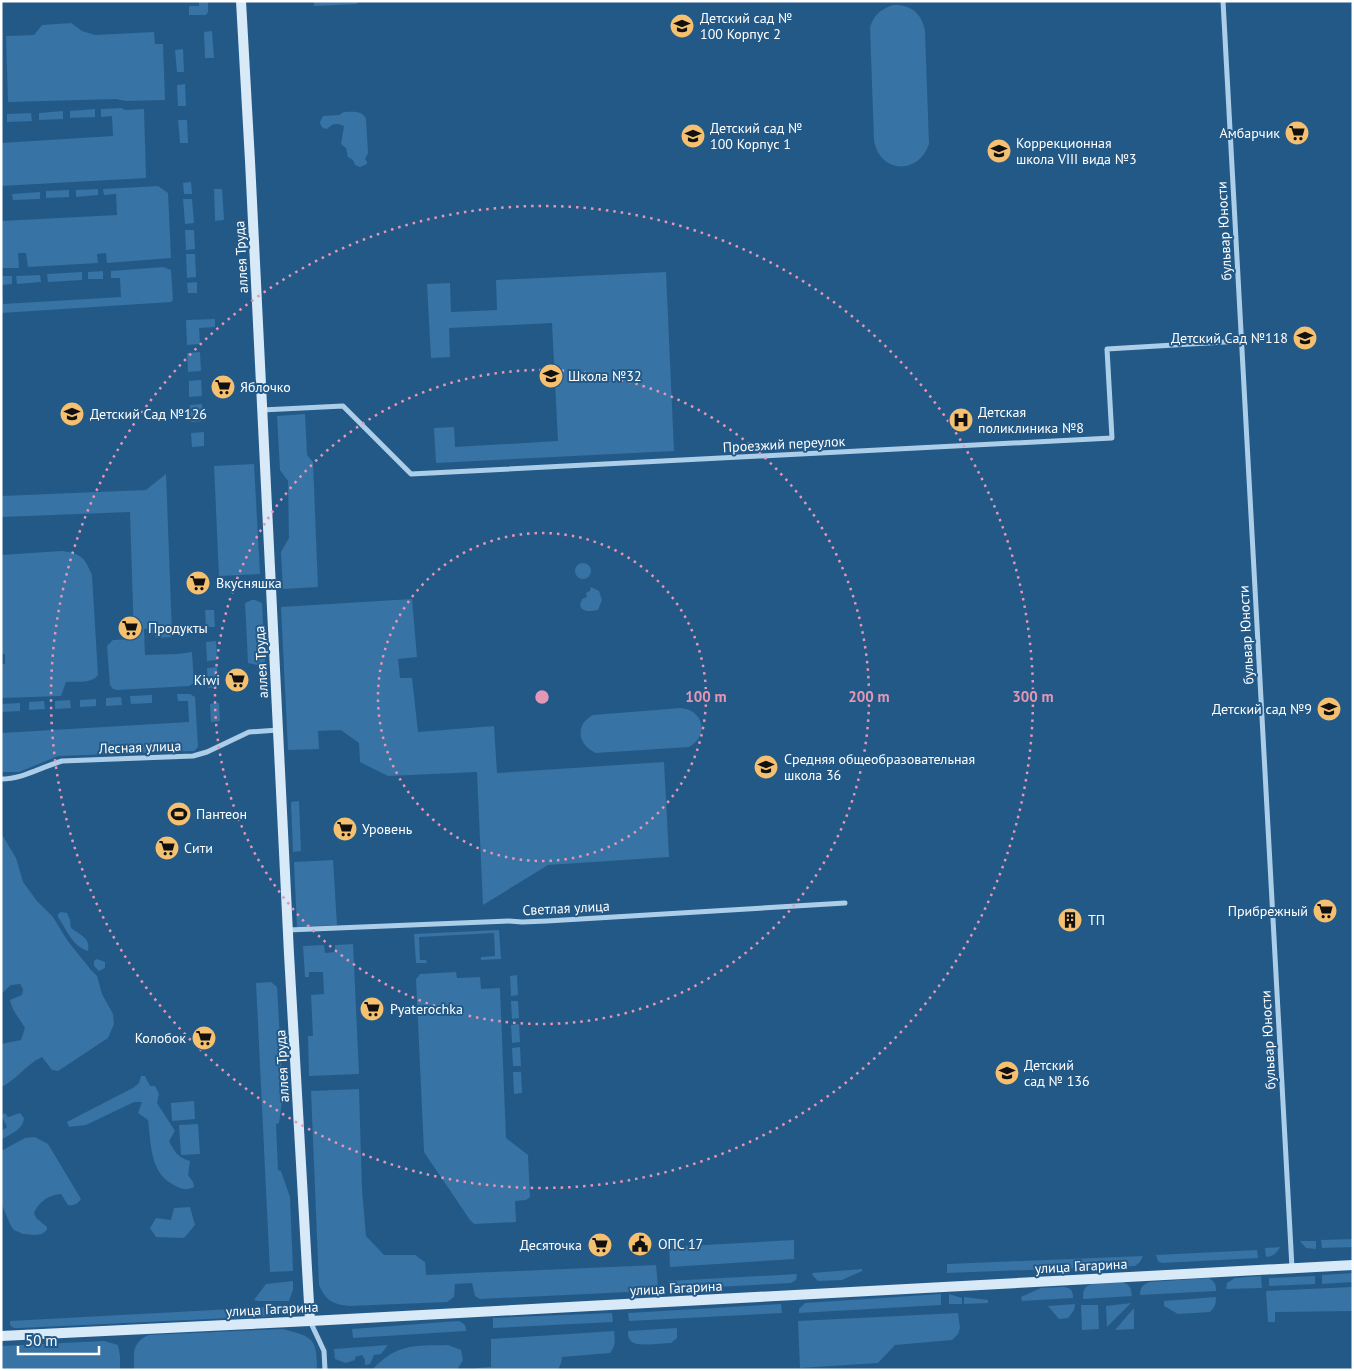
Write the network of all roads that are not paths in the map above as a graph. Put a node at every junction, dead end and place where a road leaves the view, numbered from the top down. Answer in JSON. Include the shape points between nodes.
{"nodes":[{"id":1,"x":241,"y":1,"type":"edge"},
{"id":2,"x":1223,"y":1,"type":"edge"},
{"id":3,"x":1241,"y":341,"type":"junction"},
{"id":4,"x":262,"y":410,"type":"junction"},
{"id":5,"x":278,"y":730,"type":"junction"},
{"id":6,"x":1,"y":779,"type":"edge"},
{"id":7,"x":845,"y":903,"type":"dead end"},
{"id":8,"x":288,"y":930,"type":"junction"},
{"id":9,"x":1353,"y":1265,"type":"edge"},
{"id":10,"x":1292,"y":1268,"type":"junction"},
{"id":11,"x":310,"y":1321,"type":"junction"},
{"id":12,"x":1,"y":1336,"type":"edge"},
{"id":13,"x":325,"y":1370,"type":"edge"}],
"edges":[{"from":1,"to":4,"type":"street","name":"аллея Труда"},
{"from":2,"to":3,"type":"street","name":"бульвар Юности"},
{"from":3,"to":4,"type":"street","name":"Проезжий переулок","via":[[1107,349],[1112,438],[411,474],[343,406]]},
{"from":3,"to":10,"type":"street","name":"бульвар Юности"},
{"from":4,"to":5,"type":"street","name":"аллея Труда"},
{"from":5,"to":6,"type":"street","name":"Лесная улица","via":[[249,732],[198,755],[62,761],[17,778]]},
{"from":5,"to":8,"type":"street","name":"аллея Труда"},
{"from":7,"to":8,"type":"street","name":"Светлая улица","via":[[547,921]]},
{"from":8,"to":11,"type":"street","name":"аллея Труда"},
{"from":9,"to":10,"type":"street","name":"улица Гагарина"},
{"from":10,"to":11,"type":"street","name":"улица Гагарина"},
{"from":11,"to":12,"type":"street","name":"улица Гагарина"},
{"from":11,"to":13,"type":"street","via":[[324,1351]]}]}
